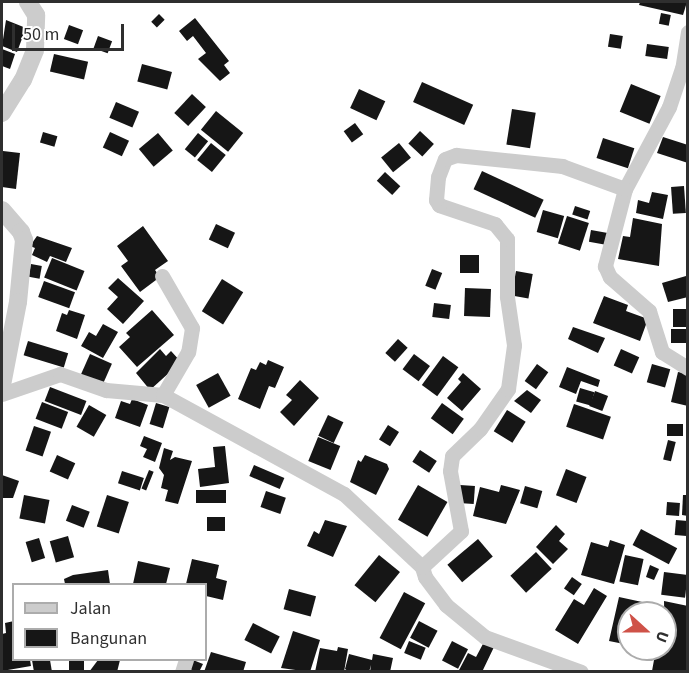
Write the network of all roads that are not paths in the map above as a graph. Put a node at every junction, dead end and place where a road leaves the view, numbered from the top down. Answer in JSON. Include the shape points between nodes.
{"nodes":[{"id":1,"x":28,"y":2,"type":"edge"},
{"id":2,"x":687,"y":32,"type":"edge"},
{"id":3,"x":2,"y":113,"type":"edge"},
{"id":4,"x":625,"y":189,"type":"junction"},
{"id":5,"x":2,"y":210,"type":"edge"},
{"id":6,"x":162,"y":276,"type":"dead end"},
{"id":7,"x":687,"y":368,"type":"edge"},
{"id":8,"x":2,"y":385,"type":"edge"},
{"id":9,"x":2,"y":394,"type":"edge"},
{"id":10,"x":163,"y":395,"type":"junction"},
{"id":11,"x":422,"y":567,"type":"junction"},
{"id":12,"x":581,"y":672,"type":"edge"}],
"edges":[{"from":1,"to":3,"type":"street","via":[[36,15],[35,50],[23,80]]},
{"from":2,"to":4,"type":"street","via":[[682,68],[669,107]]},
{"from":4,"to":7,"type":"street","via":[[607,248],[606,271],[649,311],[662,352]]},
{"from":4,"to":11,"type":"street","via":[[562,166],[456,155],[445,159],[438,177],[439,205],[495,224],[507,239],[507,297],[514,345],[508,389],[480,429],[452,456],[450,471],[461,531]]},
{"from":5,"to":8,"type":"street","via":[[19,228],[24,240],[18,302]]},
{"from":6,"to":10,"type":"street","via":[[192,328],[188,352]]},
{"from":9,"to":10,"type":"street","via":[[60,374],[106,390]]},
{"from":10,"to":11,"type":"street","via":[[337,490]]},
{"from":11,"to":12,"type":"street","via":[[436,596],[485,637]]}]}
